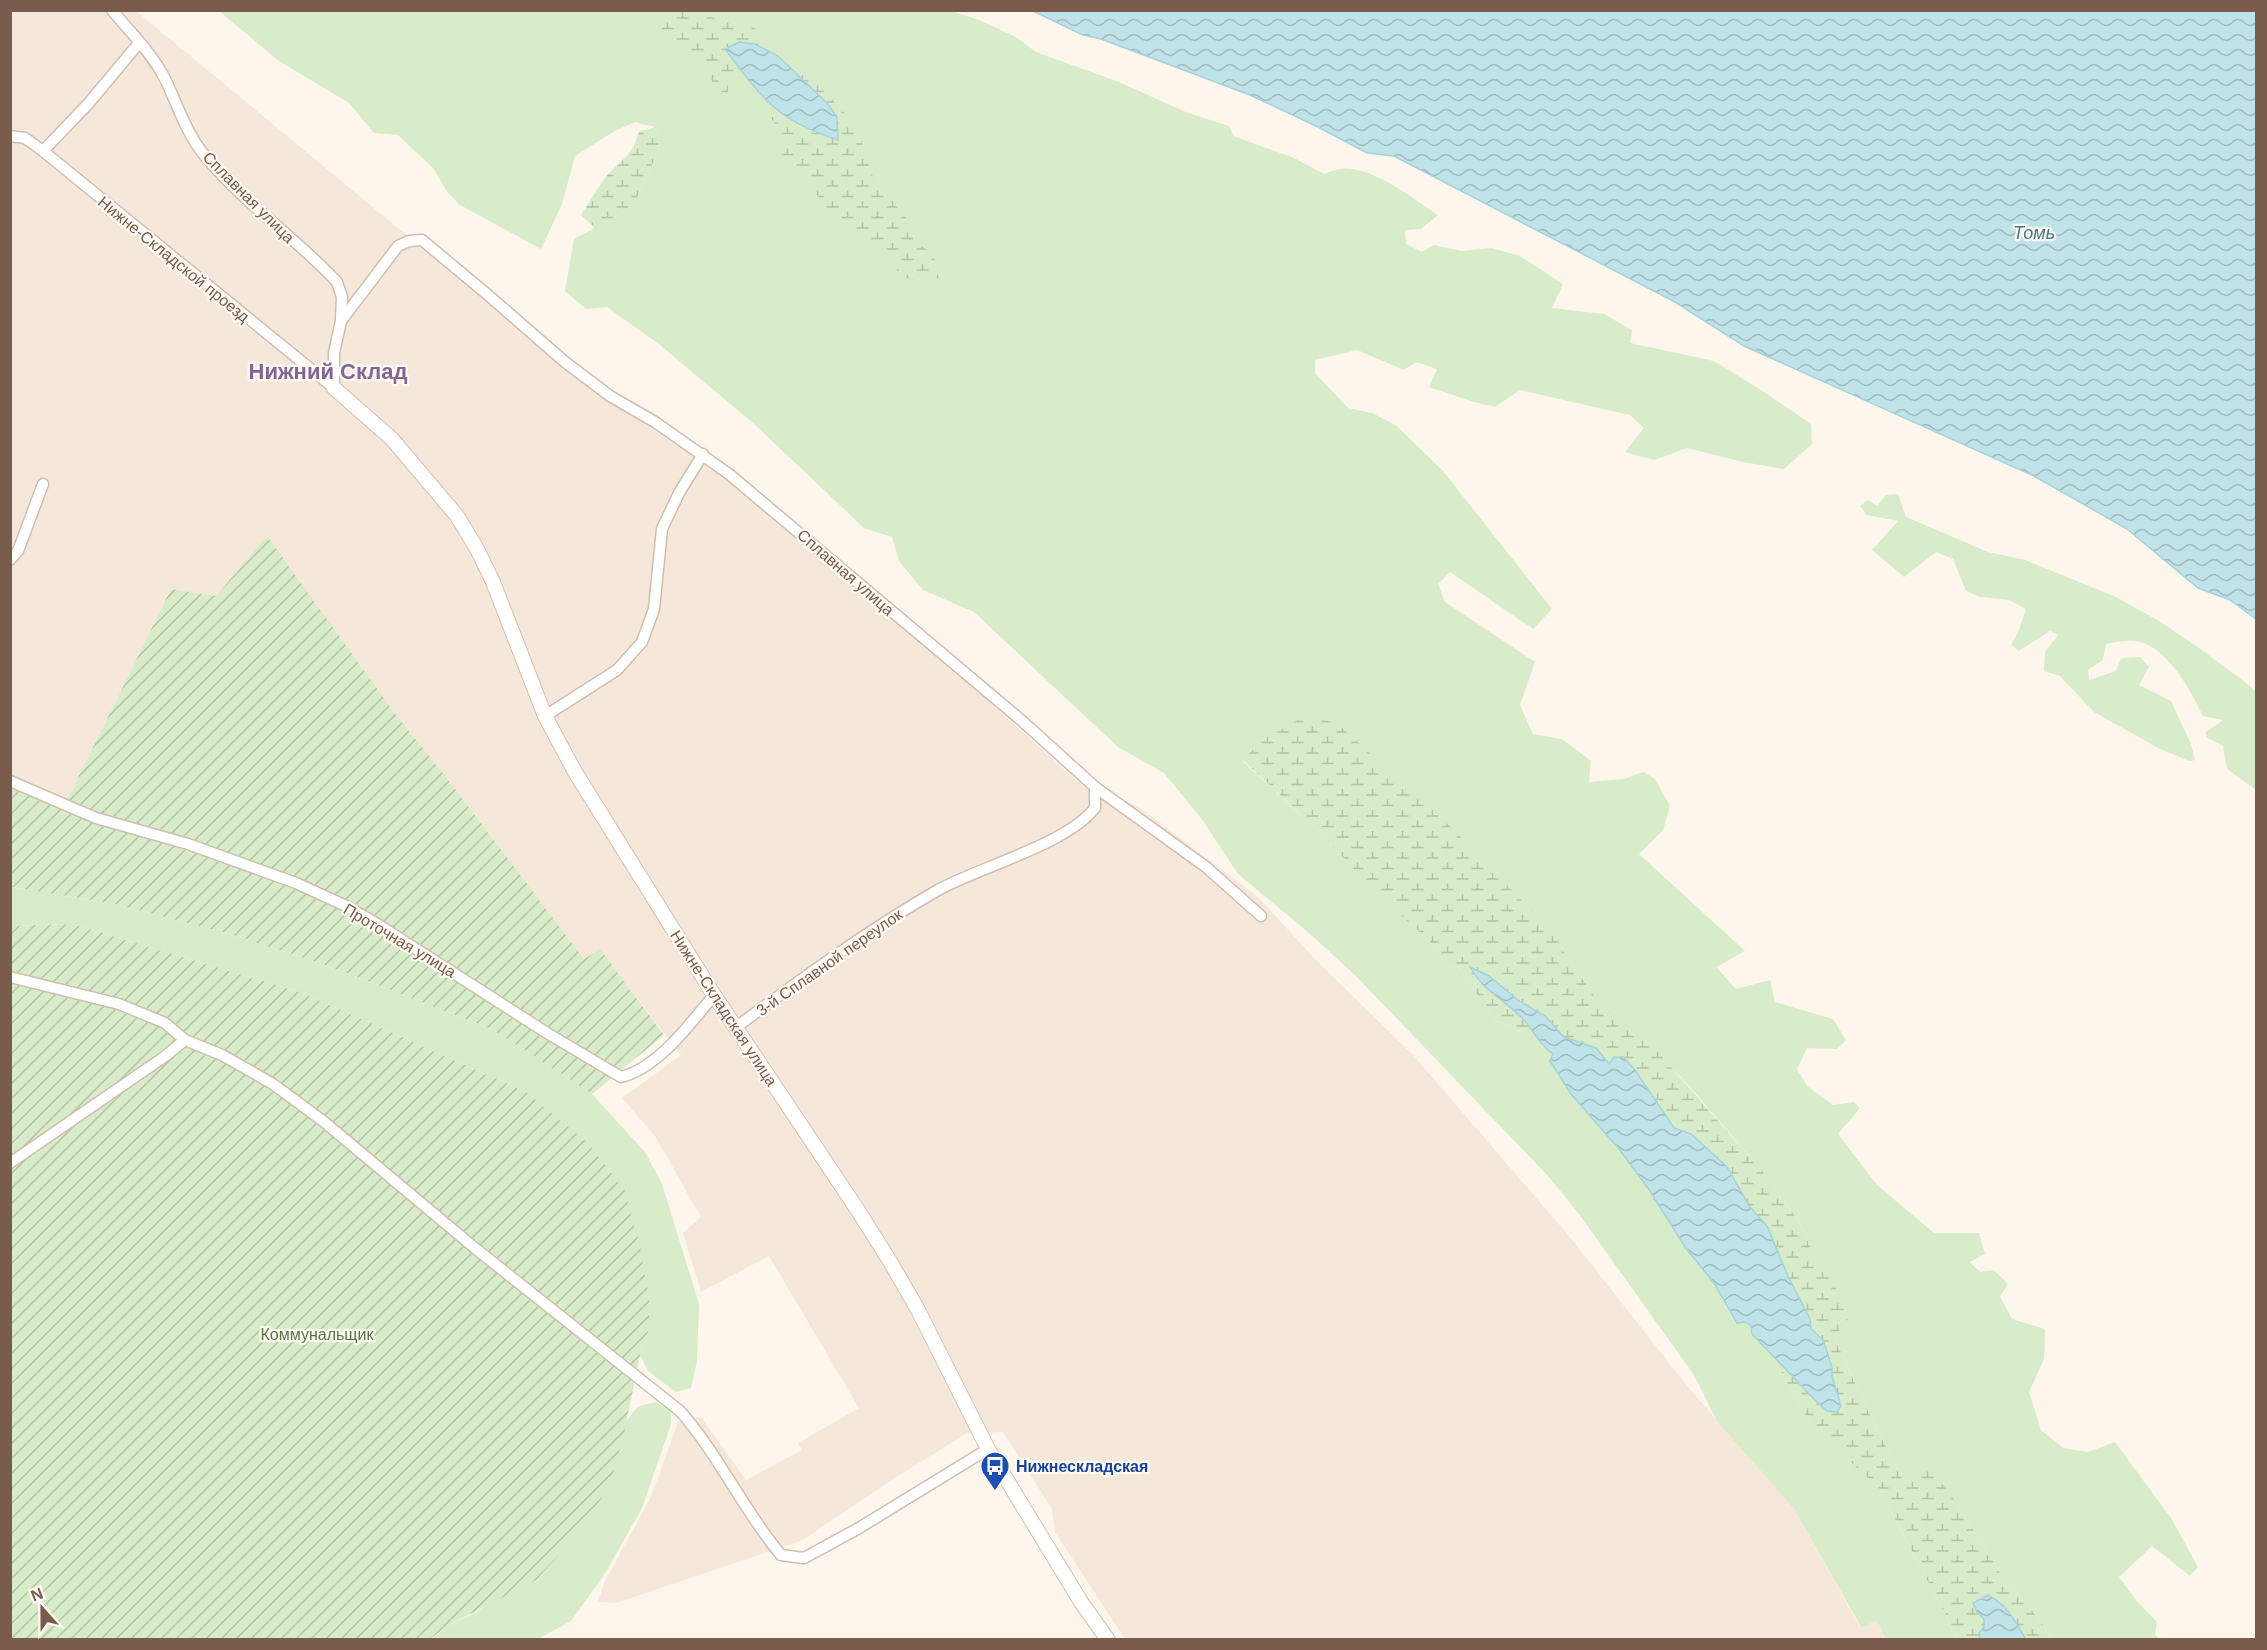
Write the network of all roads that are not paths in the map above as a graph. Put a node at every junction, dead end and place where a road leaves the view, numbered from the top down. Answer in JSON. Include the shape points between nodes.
{"nodes":[{"id":1,"x":112,"y":10,"type":"edge"},
{"id":2,"x":140,"y":43,"type":"junction"},
{"id":3,"x":10,"y":136,"type":"edge"},
{"id":4,"x":43,"y":151,"type":"junction"},
{"id":5,"x":341,"y":321,"type":"junction"},
{"id":6,"x":334,"y":388,"type":"junction"},
{"id":7,"x":703,"y":454,"type":"junction"},
{"id":8,"x":43,"y":484,"type":"dead end"},
{"id":9,"x":10,"y":560,"type":"edge"},
{"id":10,"x":545,"y":716,"type":"junction"},
{"id":11,"x":10,"y":781,"type":"edge"},
{"id":12,"x":1095,"y":787,"type":"junction"},
{"id":13,"x":1261,"y":915,"type":"dead end"},
{"id":14,"x":10,"y":977,"type":"edge"},
{"id":15,"x":714,"y":995,"type":"junction"},
{"id":16,"x":735,"y":1028,"type":"junction"},
{"id":17,"x":185,"y":1040,"type":"junction"},
{"id":18,"x":10,"y":1163,"type":"edge"},
{"id":19,"x":988,"y":1449,"type":"junction"},
{"id":20,"x":1108,"y":1640,"type":"edge"}],
"edges":[{"from":1,"to":2,"type":"street","name":"Сплавная улица"},
{"from":2,"to":4,"type":"street"},
{"from":2,"to":5,"type":"street","name":"Сплавная улица","via":[[161,72],[185,126],[206,156],[266,218],[337,282],[342,297]]},
{"from":3,"to":4,"type":"street","name":"Нижне-Складской проезд","via":[[26,138]]},
{"from":4,"to":6,"type":"street","name":"Нижне-Складской проезд"},
{"from":5,"to":6,"type":"street","via":[[334,353]]},
{"from":5,"to":7,"type":"street","name":"Сплавная улица","via":[[398,246],[422,240],[564,362]]},
{"from":6,"to":10,"type":"street","name":"Нижне-Складская улица","via":[[392,439],[457,516],[493,582]]},
{"from":7,"to":10,"type":"street","via":[[663,529],[654,609],[642,642],[616,670]]},
{"from":7,"to":12,"type":"street","name":"Сплавная улица","via":[[1021,720]]},
{"from":8,"to":9,"type":"street","via":[[18,551]]},
{"from":10,"to":15,"type":"street","name":"Нижне-Складская улица","via":[[575,772]]},
{"from":11,"to":15,"type":"street","name":"Проточная улица","via":[[96,818],[188,844],[296,883],[344,905],[621,1077],[646,1066]]},
{"from":12,"to":13,"type":"street","name":"Сплавная улица","via":[[1206,867]]},
{"from":12,"to":16,"type":"street","name":"3-й Сплавной переулок","via":[[1095,808],[1064,833],[908,908],[846,946]]},
{"from":14,"to":17,"type":"street","via":[[118,1004],[165,1023]]},
{"from":15,"to":16,"type":"street","name":"Нижне-Складская улица"},
{"from":16,"to":19,"type":"street","name":"Нижне-Складская улица","via":[[891,1263]]},
{"from":17,"to":18,"type":"street"},
{"from":17,"to":19,"type":"street","via":[[222,1055],[273,1084],[316,1115],[476,1249],[680,1411],[781,1555],[804,1558]]},
{"from":19,"to":20,"type":"street","name":"Нижне-Складская улица"}]}
